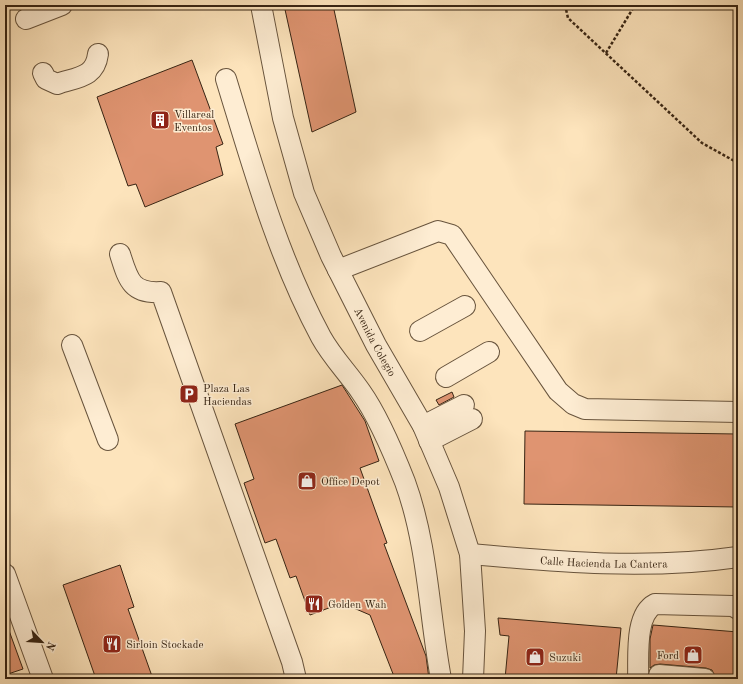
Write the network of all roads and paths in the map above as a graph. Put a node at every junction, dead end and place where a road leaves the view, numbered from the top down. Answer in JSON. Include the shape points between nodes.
{"nodes":[{"id":1,"x":62,"y":5,"type":"edge"},
{"id":2,"x":261,"y":5,"type":"edge"},
{"id":3,"x":565,"y":5,"type":"edge"},
{"id":4,"x":635,"y":5,"type":"edge"},
{"id":5,"x":26,"y":19,"type":"dead end"},
{"id":6,"x":606,"y":53,"type":"junction"},
{"id":7,"x":98,"y":54,"type":"dead end"},
{"id":8,"x":43,"y":73,"type":"dead end"},
{"id":9,"x":226,"y":79,"type":"dead end"},
{"id":10,"x":738,"y":163,"type":"edge"},
{"id":11,"x":120,"y":254,"type":"dead end"},
{"id":12,"x":338,"y":270,"type":"junction"},
{"id":13,"x":465,"y":306,"type":"dead end"},
{"id":14,"x":420,"y":331,"type":"dead end"},
{"id":15,"x":72,"y":345,"type":"dead end"},
{"id":16,"x":489,"y":352,"type":"dead end"},
{"id":17,"x":446,"y":377,"type":"dead end"},
{"id":18,"x":468,"y":412,"type":"dead end"},
{"id":19,"x":738,"y":412,"type":"edge"},
{"id":20,"x":426,"y":434,"type":"junction"},
{"id":21,"x":108,"y":440,"type":"dead end"},
{"id":22,"x":470,"y":554,"type":"junction"},
{"id":23,"x":738,"y":557,"type":"edge"},
{"id":24,"x":5,"y":574,"type":"edge"},
{"id":25,"x":736,"y":608,"type":"edge"},
{"id":26,"x":659,"y":675,"type":"dead end"},
{"id":27,"x":43,"y":679,"type":"edge"},
{"id":28,"x":296,"y":679,"type":"edge"},
{"id":29,"x":441,"y":679,"type":"edge"},
{"id":30,"x":473,"y":679,"type":"edge"},
{"id":31,"x":638,"y":679,"type":"edge"},
{"id":32,"x":705,"y":679,"type":"edge"}],
"edges":[{"from":1,"to":5,"type":"street"},
{"from":2,"to":12,"type":"street","name":"Avenida Colegio","via":[[283,118],[304,193]]},
{"from":3,"to":6,"type":"path","via":[[568,18]]},
{"from":4,"to":6,"type":"path"},
{"from":6,"to":10,"type":"path","via":[[702,143]]},
{"from":7,"to":8,"type":"street","via":[[91,72],[57,84],[46,79]]},
{"from":9,"to":29,"type":"street","via":[[264,206],[298,291],[328,348],[362,393],[386,440],[415,512],[424,556]]},
{"from":11,"to":28,"type":"street","via":[[132,283],[146,293],[161,292]]},
{"from":12,"to":19,"type":"street","via":[[438,231],[449,233],[558,391],[574,404],[585,410]]},
{"from":12,"to":20,"type":"street","name":"Avenida Colegio"},
{"from":13,"to":14,"type":"street"},
{"from":15,"to":21,"type":"street"},
{"from":16,"to":17,"type":"street"},
{"from":18,"to":20,"type":"street"},
{"from":20,"to":22,"type":"street","name":"Avenida Colegio","via":[[450,488]]},
{"from":22,"to":23,"type":"street","name":"Calle Hacienda La Cantera","via":[[589,564],[655,564]]},
{"from":22,"to":30,"type":"street","name":"Avenida Colegio","via":[[475,631]]},
{"from":24,"to":27,"type":"street"},
{"from":25,"to":31,"type":"street","via":[[655,604],[648,608],[641,624]]},
{"from":26,"to":32,"type":"street"}]}
